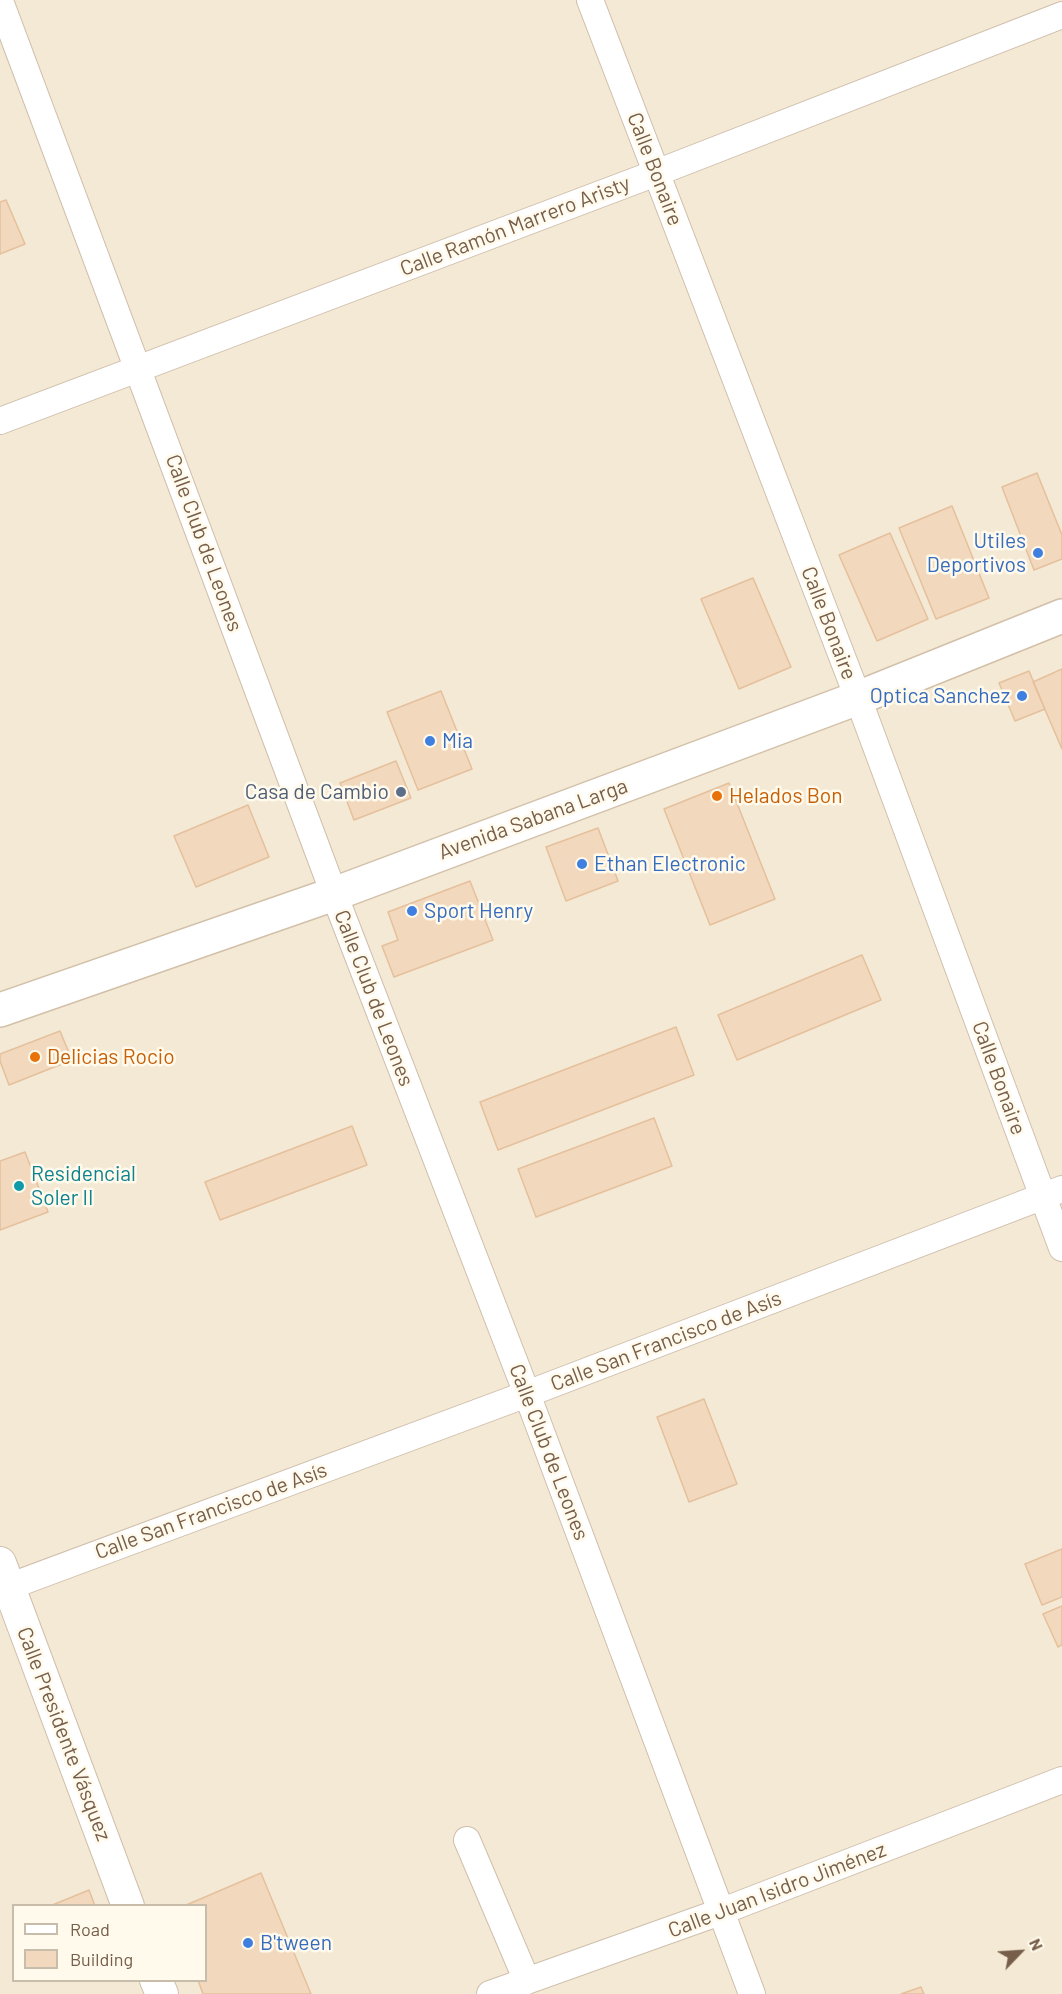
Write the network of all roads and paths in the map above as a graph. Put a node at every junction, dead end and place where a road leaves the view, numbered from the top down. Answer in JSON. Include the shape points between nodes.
{"nodes":[{"id":1,"x":590,"y":0,"type":"edge"},
{"id":2,"x":0,"y":1,"type":"edge"},
{"id":3,"x":1062,"y":15,"type":"edge"},
{"id":4,"x":656,"y":173,"type":"junction"},
{"id":5,"x":139,"y":369,"type":"junction"},
{"id":6,"x":0,"y":421,"type":"edge"},
{"id":7,"x":1062,"y":616,"type":"edge"},
{"id":8,"x":858,"y":698,"type":"junction"},
{"id":9,"x":334,"y":894,"type":"junction"},
{"id":10,"x":0,"y":1010,"type":"edge"},
{"id":11,"x":1053,"y":1192,"type":"edge"},
{"id":12,"x":1062,"y":1248,"type":"edge"},
{"id":13,"x":527,"y":1394,"type":"junction"},
{"id":14,"x":3,"y":1580,"type":"edge"},
{"id":15,"x":1062,"y":1780,"type":"edge"},
{"id":16,"x":467,"y":1840,"type":"dead end"},
{"id":17,"x":128,"y":1904,"type":"edge"},
{"id":18,"x":720,"y":1912,"type":"junction"},
{"id":19,"x":527,"y":1981,"type":"junction"},
{"id":20,"x":490,"y":1994,"type":"edge"},
{"id":21,"x":752,"y":1994,"type":"edge"}],
"edges":[{"from":1,"to":4,"type":"street","name":"Calle Bonaire"},
{"from":2,"to":5,"type":"street","name":"Calle Club de Leones"},
{"from":3,"to":4,"type":"street","name":"Calle Ramón Marrero Aristy"},
{"from":4,"to":5,"type":"street","name":"Calle Ramón Marrero Aristy"},
{"from":4,"to":8,"type":"street","name":"Calle Bonaire"},
{"from":5,"to":6,"type":"street","name":"Calle Ramón Marrero Aristy"},
{"from":5,"to":9,"type":"street","name":"Calle Club de Leones"},
{"from":7,"to":8,"type":"main road","name":"Avenida Sabana Larga"},
{"from":8,"to":9,"type":"main road","name":"Avenida Sabana Larga"},
{"from":8,"to":11,"type":"street","name":"Calle Bonaire"},
{"from":9,"to":10,"type":"main road","name":"Avenida Sabana Larga"},
{"from":9,"to":13,"type":"street","name":"Calle Club de Leones"},
{"from":11,"to":12,"type":"street","name":"Calle Bonaire"},
{"from":11,"to":13,"type":"street","name":"Calle San Francisco de Asís"},
{"from":13,"to":14,"type":"street","name":"Calle San Francisco de Asís"},
{"from":13,"to":18,"type":"street","name":"Calle Club de Leones"},
{"from":14,"to":17,"type":"street","name":"Calle Presidente Vásquez"},
{"from":15,"to":18,"type":"street","name":"Calle Juan Isidro Jiménez"},
{"from":16,"to":19,"type":"street"},
{"from":18,"to":19,"type":"street","name":"Calle Juan Isidro Jiménez"},
{"from":18,"to":21,"type":"street","name":"Calle Club de Leones"},
{"from":19,"to":20,"type":"street","name":"Calle Juan Isidro Jiménez"}]}
